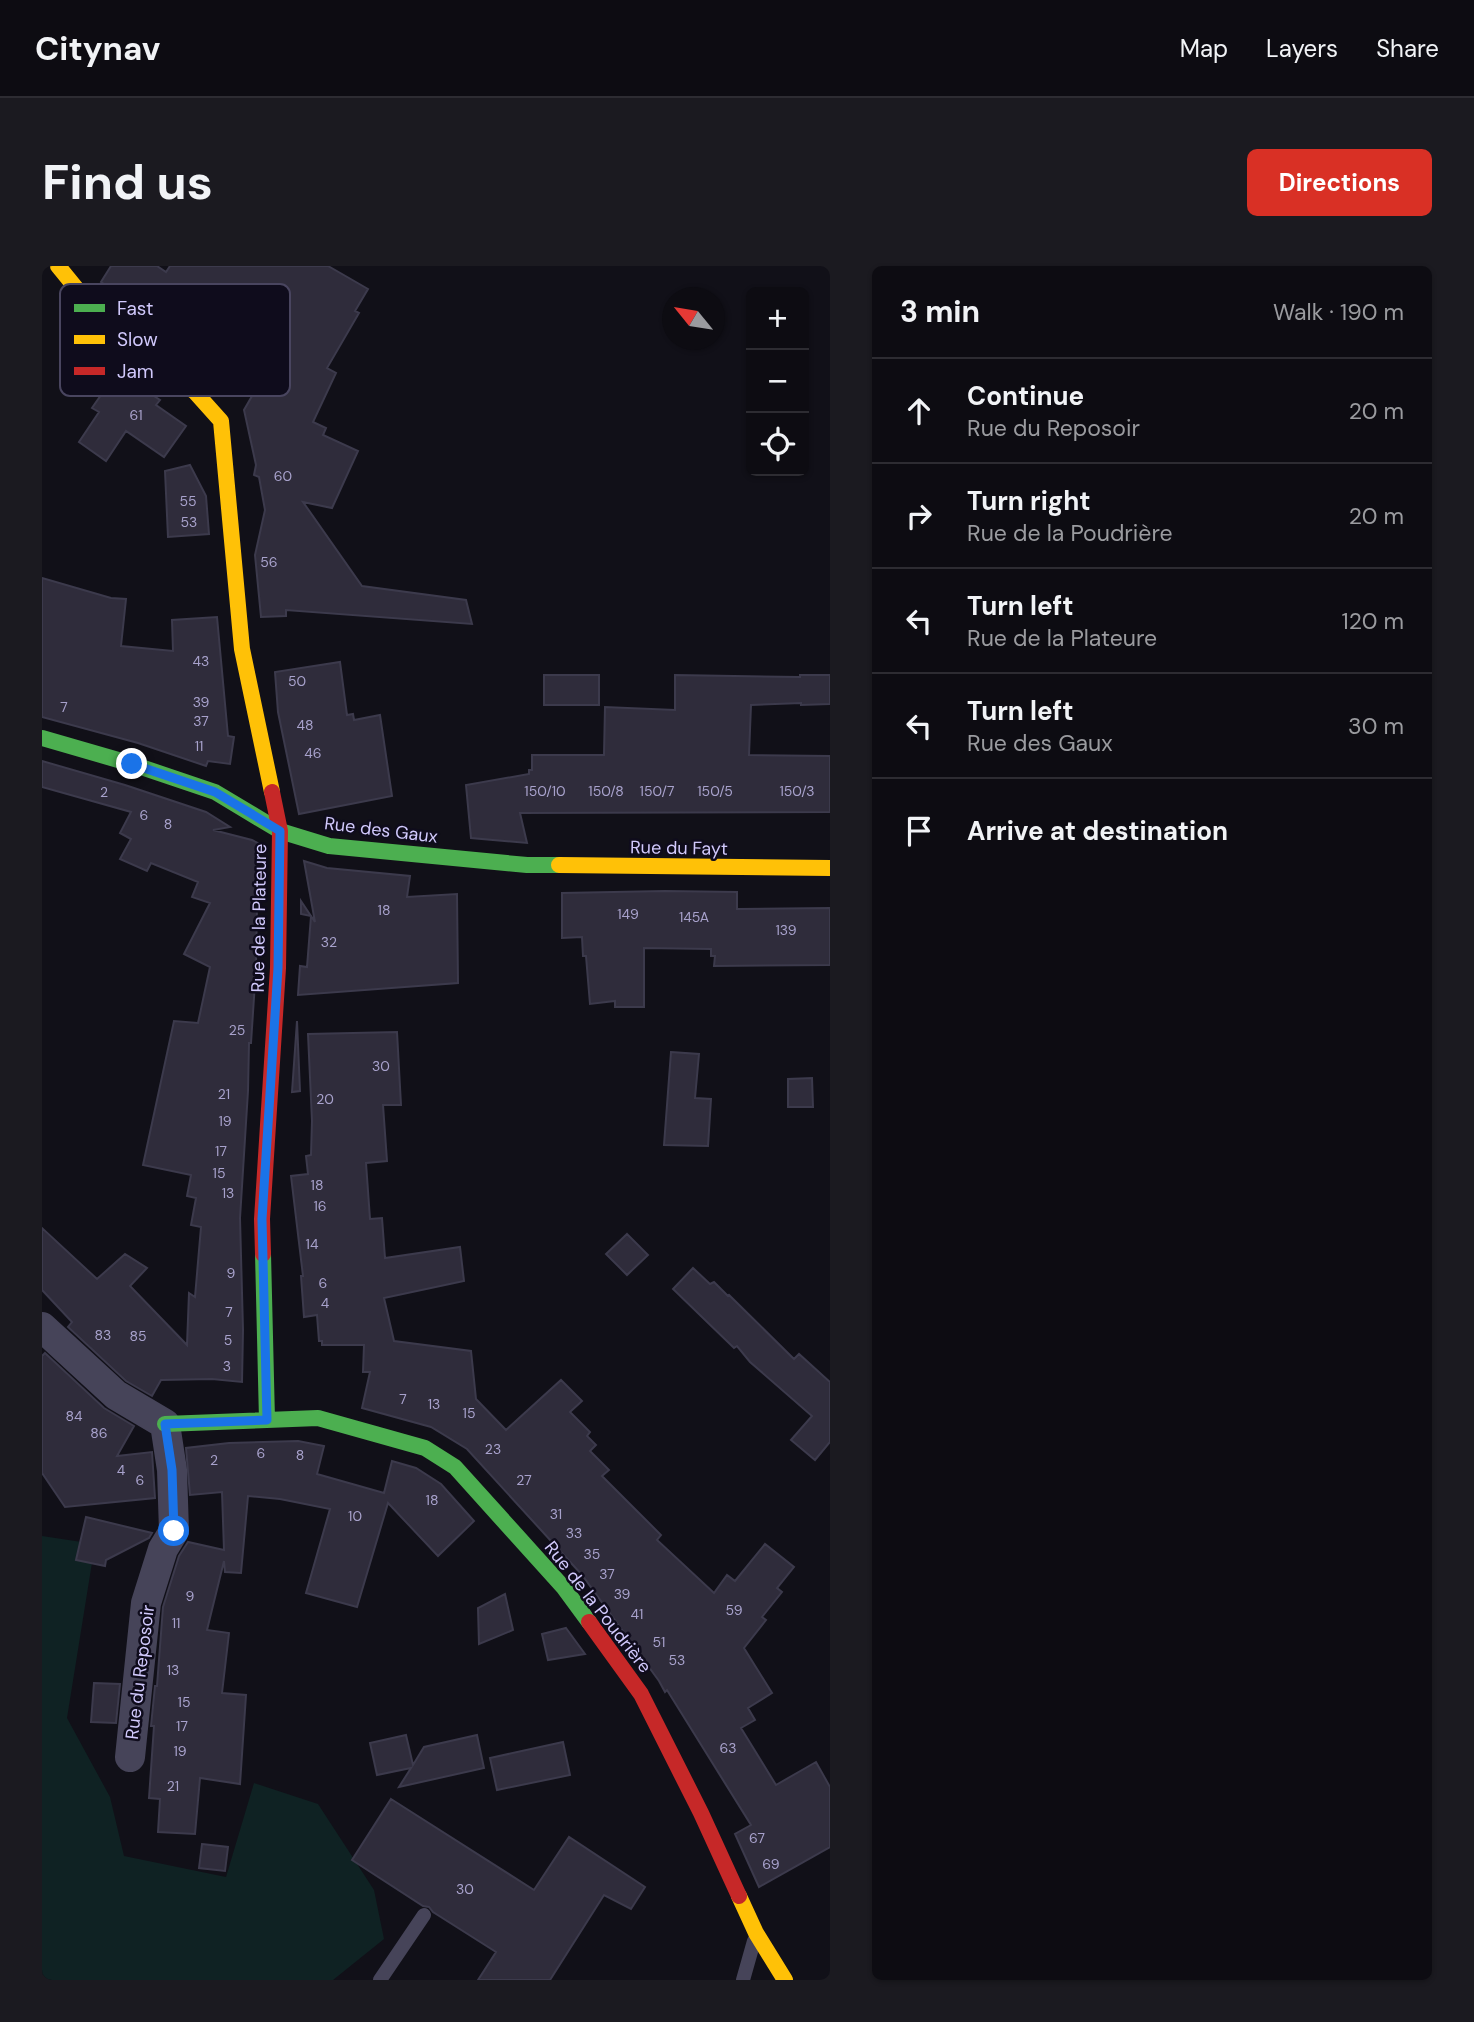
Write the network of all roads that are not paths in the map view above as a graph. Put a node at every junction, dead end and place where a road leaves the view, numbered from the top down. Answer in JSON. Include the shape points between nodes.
{"nodes":[{"id":1,"x":58,"y":266,"type":"edge"},
{"id":2,"x":73,"y":284,"type":"edge"},
{"id":3,"x":199,"y":396,"type":"edge"},
{"id":4,"x":42,"y":738,"type":"edge"},
{"id":5,"x":280,"y":831,"type":"junction"},
{"id":6,"x":527,"y":865,"type":"joint"},
{"id":7,"x":830,"y":868,"type":"edge"},
{"id":8,"x":42,"y":1327,"type":"edge"},
{"id":9,"x":267,"y":1420,"type":"junction"},
{"id":10,"x":165,"y":1424,"type":"junction"},
{"id":11,"x":130,"y":1757,"type":"dead end"},
{"id":12,"x":424,"y":1915,"type":"dead end"},
{"id":13,"x":756,"y":1933,"type":"junction"},
{"id":14,"x":380,"y":1980,"type":"edge"},
{"id":15,"x":744,"y":1980,"type":"edge"},
{"id":16,"x":785,"y":1980,"type":"edge"}],
"edges":[{"from":1,"to":2,"type":"street","name":"Rue de la Plateure"},
{"from":3,"to":5,"type":"street","name":"Rue de la Plateure","via":[[221,421],[242,649]]},
{"from":4,"to":5,"type":"street","name":"Rue des Gaux","via":[[215,792]]},
{"from":5,"to":6,"type":"street","name":"Rue des Gaux","via":[[329,846]]},
{"from":5,"to":9,"type":"street","name":"Rue de la Plateure","via":[[278,968],[262,1219]]},
{"from":6,"to":7,"type":"street","name":"Rue du Fayt"},
{"from":8,"to":10,"type":"street","via":[[116,1395]]},
{"from":9,"to":10,"type":"street","name":"Rue de la Poudrière"},
{"from":9,"to":13,"type":"street","name":"Rue de la Poudrière","via":[[318,1418],[425,1448],[455,1467],[564,1588],[641,1693]]},
{"from":10,"to":11,"type":"street","name":"Rue du Reposoir","via":[[174,1531],[163,1549],[146,1603]]},
{"from":12,"to":14,"type":"lane"},
{"from":13,"to":15,"type":"lane"},
{"from":13,"to":16,"type":"street","name":"Rue de la Poudrière"}]}
